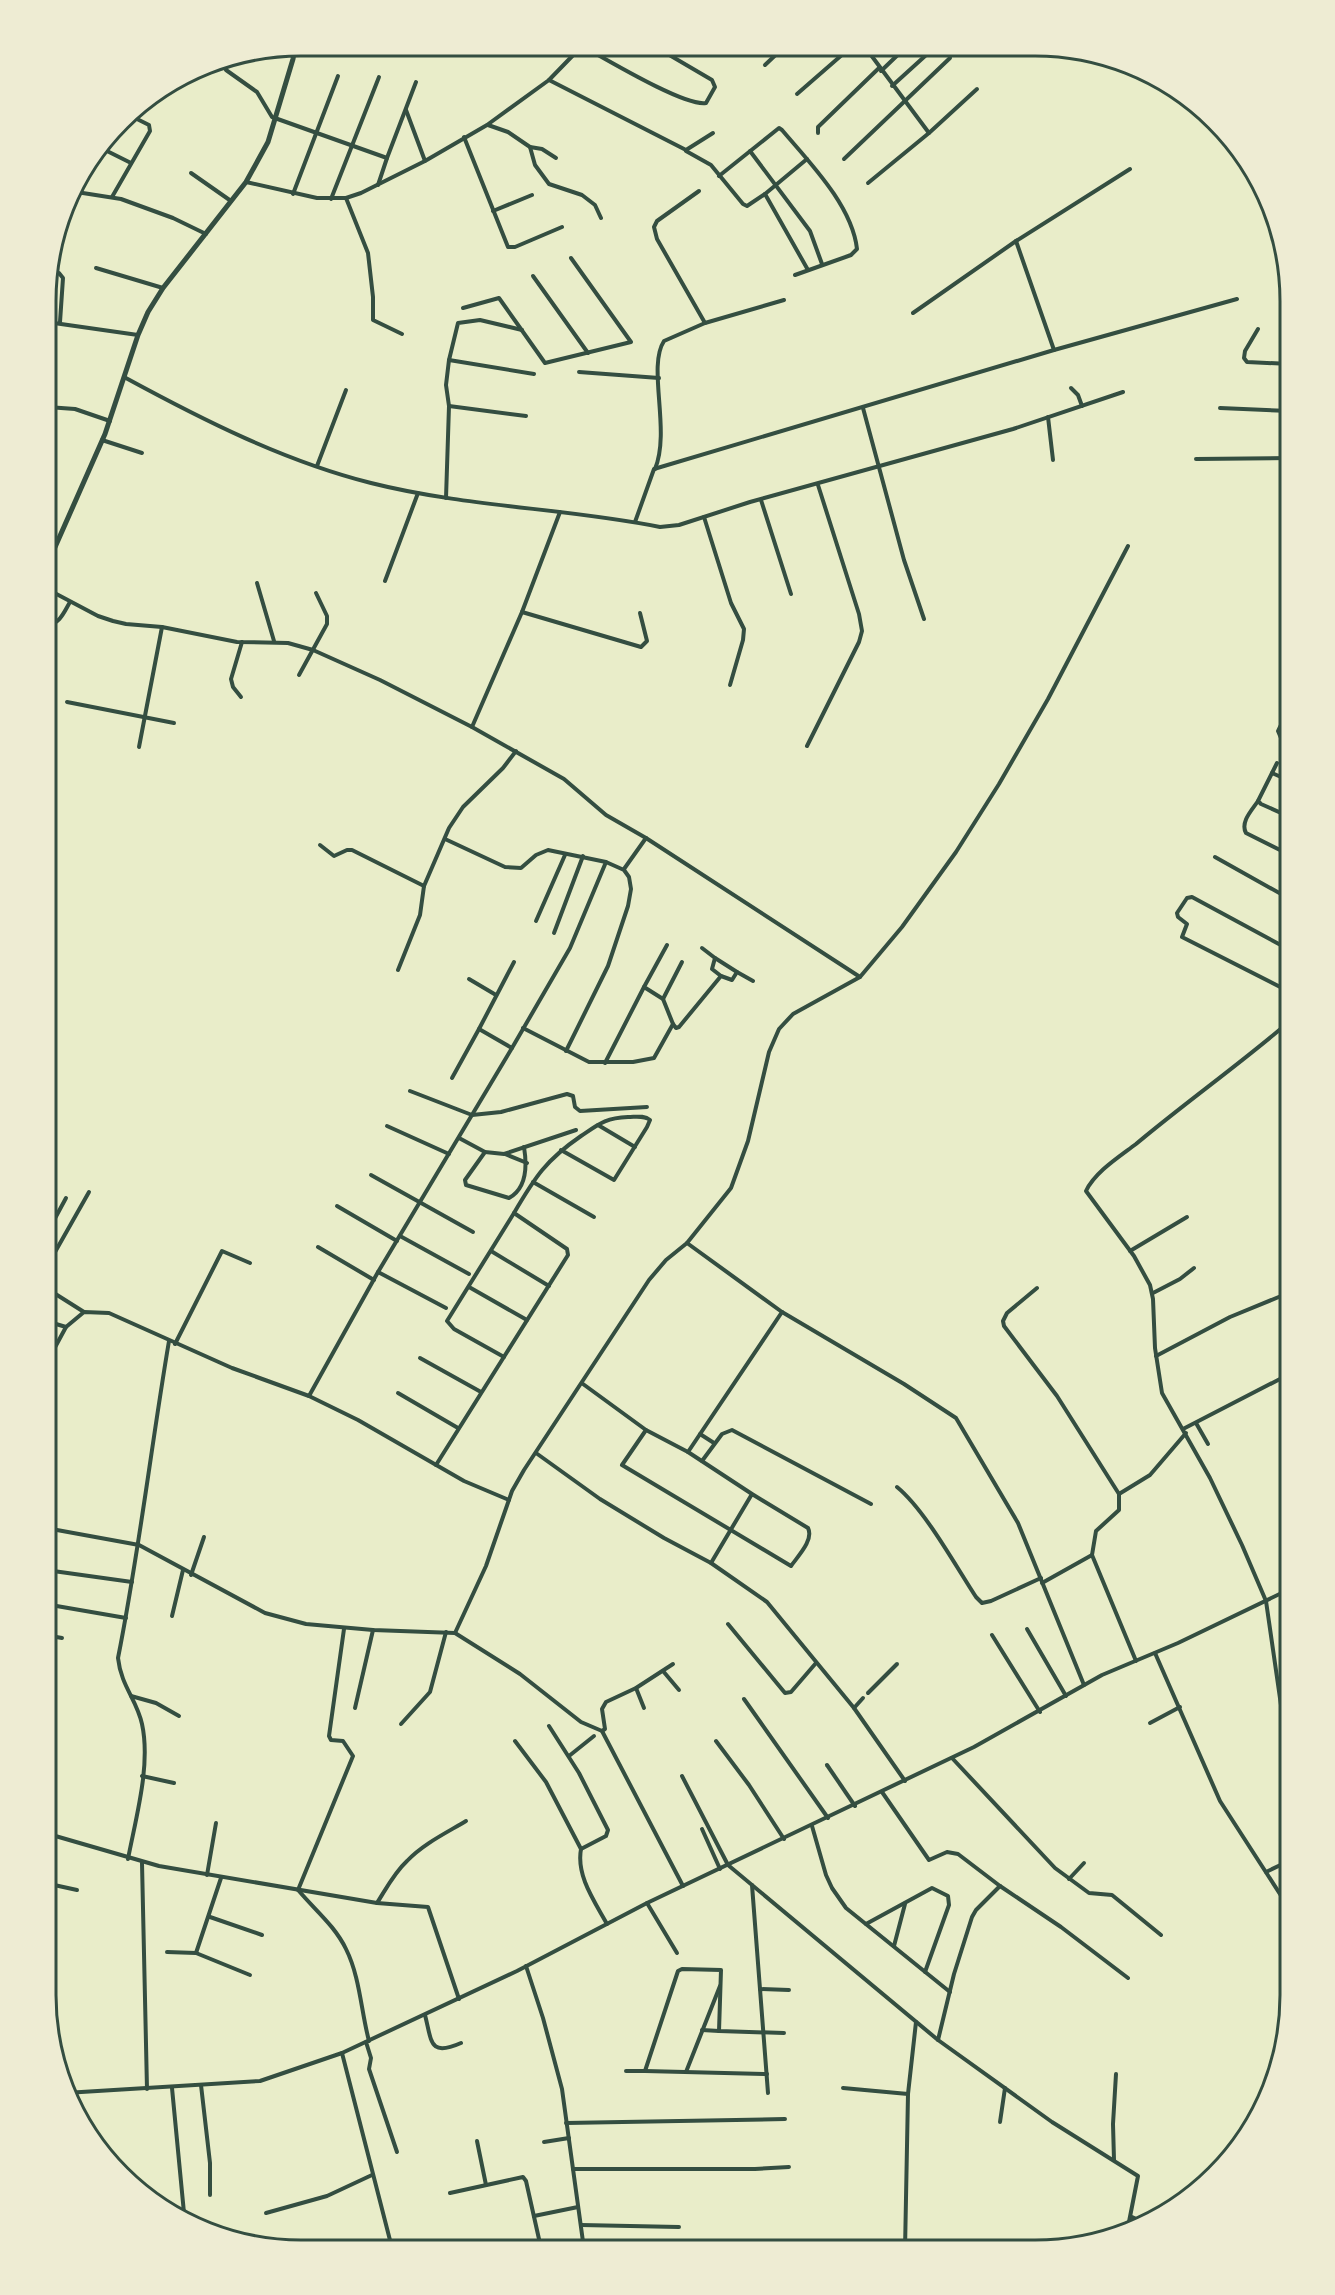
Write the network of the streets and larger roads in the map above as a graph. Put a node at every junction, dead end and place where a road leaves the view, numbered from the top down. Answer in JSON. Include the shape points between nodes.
{"nodes":[{"id":1,"x":293,"y":56,"type":"edge"},
{"id":2,"x":572,"y":56,"type":"edge"},
{"id":3,"x":600,"y":56,"type":"edge"},
{"id":4,"x":671,"y":56,"type":"edge"},
{"id":5,"x":774,"y":56,"type":"edge"},
{"id":6,"x":841,"y":56,"type":"edge"},
{"id":7,"x":871,"y":56,"type":"edge"},
{"id":8,"x":896,"y":56,"type":"edge"},
{"id":9,"x":925,"y":56,"type":"edge"},
{"id":10,"x":950,"y":58,"type":"dead end"},
{"id":11,"x":765,"y":65,"type":"dead end"},
{"id":12,"x":226,"y":70,"type":"dead end"},
{"id":13,"x":880,"y":70,"type":"junction"},
{"id":14,"x":338,"y":76,"type":"dead end"},
{"id":15,"x":379,"y":77,"type":"dead end"},
{"id":16,"x":549,"y":80,"type":"junction"},
{"id":17,"x":416,"y":82,"type":"dead end"},
{"id":18,"x":892,"y":86,"type":"junction"},
{"id":19,"x":977,"y":89,"type":"dead end"},
{"id":20,"x":797,"y":94,"type":"dead end"},
{"id":21,"x":906,"y":102,"type":"junction"},
{"id":22,"x":406,"y":110,"type":"junction"},
{"id":23,"x":277,"y":118,"type":"junction"},
{"id":24,"x":136,"y":119,"type":"edge"},
{"id":25,"x":487,"y":125,"type":"junction"},
{"id":26,"x":316,"y":131,"type":"junction"},
{"id":27,"x":713,"y":133,"type":"dead end"},
{"id":28,"x":818,"y":133,"type":"dead end"},
{"id":29,"x":929,"y":133,"type":"junction"},
{"id":30,"x":464,"y":137,"type":"junction"},
{"id":31,"x":352,"y":145,"type":"junction"},
{"id":32,"x":530,"y":147,"type":"junction"},
{"id":33,"x":686,"y":150,"type":"junction"},
{"id":34,"x":106,"y":151,"type":"edge"},
{"id":35,"x":750,"y":151,"type":"junction"},
{"id":36,"x":387,"y":158,"type":"junction"},
{"id":37,"x":556,"y":158,"type":"dead end"},
{"id":38,"x":807,"y":159,"type":"junction"},
{"id":39,"x":844,"y":159,"type":"dead end"},
{"id":40,"x":425,"y":162,"type":"junction"},
{"id":41,"x":131,"y":163,"type":"junction"},
{"id":42,"x":1130,"y":169,"type":"dead end"},
{"id":43,"x":191,"y":173,"type":"dead end"},
{"id":44,"x":719,"y":176,"type":"junction"},
{"id":45,"x":246,"y":182,"type":"junction"},
{"id":46,"x":868,"y":183,"type":"dead end"},
{"id":47,"x":377,"y":186,"type":"junction"},
{"id":48,"x":775,"y":186,"type":"junction"},
{"id":49,"x":699,"y":191,"type":"dead end"},
{"id":50,"x":81,"y":192,"type":"edge"},
{"id":51,"x":293,"y":194,"type":"junction"},
{"id":52,"x":765,"y":194,"type":"junction"},
{"id":53,"x":532,"y":195,"type":"dead end"},
{"id":54,"x":112,"y":197,"type":"junction"},
{"id":55,"x":346,"y":198,"type":"junction"},
{"id":56,"x":331,"y":199,"type":"junction"},
{"id":57,"x":232,"y":201,"type":"junction"},
{"id":58,"x":493,"y":211,"type":"junction"},
{"id":59,"x":601,"y":218,"type":"dead end"},
{"id":60,"x":562,"y":227,"type":"dead end"},
{"id":61,"x":206,"y":234,"type":"junction"},
{"id":62,"x":1016,"y":241,"type":"junction"},
{"id":63,"x":571,"y":258,"type":"dead end"},
{"id":64,"x":822,"y":264,"type":"junction"},
{"id":65,"x":96,"y":268,"type":"dead end"},
{"id":66,"x":808,"y":270,"type":"junction"},
{"id":67,"x":57,"y":273,"type":"edge"},
{"id":68,"x":795,"y":275,"type":"dead end"},
{"id":69,"x":533,"y":276,"type":"dead end"},
{"id":70,"x":163,"y":288,"type":"junction"},
{"id":71,"x":1237,"y":299,"type":"dead end"},
{"id":72,"x":784,"y":300,"type":"dead end"},
{"id":73,"x":463,"y":308,"type":"dead end"},
{"id":74,"x":914,"y":313,"type":"dead end"},
{"id":75,"x":56,"y":322,"type":"edge"},
{"id":76,"x":60,"y":322,"type":"junction"},
{"id":77,"x":705,"y":323,"type":"junction"},
{"id":78,"x":1258,"y":329,"type":"dead end"},
{"id":79,"x":522,"y":330,"type":"junction"},
{"id":80,"x":402,"y":334,"type":"dead end"},
{"id":81,"x":138,"y":335,"type":"junction"},
{"id":82,"x":1054,"y":350,"type":"junction"},
{"id":83,"x":588,"y":353,"type":"junction"},
{"id":84,"x":449,"y":360,"type":"junction"},
{"id":85,"x":1280,"y":364,"type":"edge"},
{"id":86,"x":579,"y":372,"type":"dead end"},
{"id":87,"x":534,"y":374,"type":"dead end"},
{"id":88,"x":124,"y":377,"type":"junction"},
{"id":89,"x":659,"y":378,"type":"junction"},
{"id":90,"x":1071,"y":388,"type":"dead end"},
{"id":91,"x":346,"y":390,"type":"dead end"},
{"id":92,"x":1123,"y":392,"type":"dead end"},
{"id":93,"x":449,"y":406,"type":"junction"},
{"id":94,"x":1082,"y":406,"type":"junction"},
{"id":95,"x":56,"y":408,"type":"edge"},
{"id":96,"x":863,"y":408,"type":"junction"},
{"id":97,"x":1220,"y":408,"type":"dead end"},
{"id":98,"x":1280,"y":411,"type":"edge"},
{"id":99,"x":526,"y":416,"type":"dead end"},
{"id":100,"x":1048,"y":417,"type":"junction"},
{"id":101,"x":110,"y":421,"type":"junction"},
{"id":102,"x":102,"y":440,"type":"junction"},
{"id":103,"x":142,"y":453,"type":"dead end"},
{"id":104,"x":1280,"y":458,"type":"edge"},
{"id":105,"x":1196,"y":459,"type":"dead end"},
{"id":106,"x":1053,"y":460,"type":"dead end"},
{"id":107,"x":317,"y":466,"type":"junction"},
{"id":108,"x":878,"y":467,"type":"junction"},
{"id":109,"x":654,"y":469,"type":"junction"},
{"id":110,"x":818,"y":484,"type":"junction"},
{"id":111,"x":418,"y":493,"type":"junction"},
{"id":112,"x":446,"y":498,"type":"junction"},
{"id":113,"x":760,"y":500,"type":"junction"},
{"id":114,"x":560,"y":512,"type":"junction"},
{"id":115,"x":704,"y":517,"type":"junction"},
{"id":116,"x":635,"y":522,"type":"junction"},
{"id":117,"x":56,"y":545,"type":"edge"},
{"id":118,"x":1128,"y":546,"type":"dead end"},
{"id":119,"x":385,"y":581,"type":"dead end"},
{"id":120,"x":257,"y":583,"type":"dead end"},
{"id":121,"x":316,"y":593,"type":"dead end"},
{"id":122,"x":56,"y":594,"type":"edge"},
{"id":123,"x":791,"y":594,"type":"dead end"},
{"id":124,"x":70,"y":602,"type":"junction"},
{"id":125,"x":522,"y":612,"type":"junction"},
{"id":126,"x":640,"y":613,"type":"dead end"},
{"id":127,"x":924,"y":619,"type":"dead end"},
{"id":128,"x":56,"y":622,"type":"edge"},
{"id":129,"x":162,"y":627,"type":"junction"},
{"id":130,"x":274,"y":641,"type":"junction"},
{"id":131,"x":242,"y":642,"type":"junction"},
{"id":132,"x":313,"y":650,"type":"junction"},
{"id":133,"x":299,"y":675,"type":"dead end"},
{"id":134,"x":730,"y":685,"type":"dead end"},
{"id":135,"x":241,"y":697,"type":"dead end"},
{"id":136,"x":67,"y":702,"type":"dead end"},
{"id":137,"x":145,"y":718,"type":"junction"},
{"id":138,"x":174,"y":723,"type":"dead end"},
{"id":139,"x":472,"y":727,"type":"junction"},
{"id":140,"x":807,"y":746,"type":"dead end"},
{"id":141,"x":139,"y":747,"type":"dead end"},
{"id":142,"x":516,"y":751,"type":"junction"},
{"id":143,"x":1277,"y":763,"type":"dead end"},
{"id":144,"x":1272,"y":773,"type":"junction"},
{"id":145,"x":1280,"y":777,"type":"edge"},
{"id":146,"x":1258,"y":801,"type":"junction"},
{"id":147,"x":1280,"y":813,"type":"edge"},
{"id":148,"x":645,"y":838,"type":"junction"},
{"id":149,"x":445,"y":839,"type":"junction"},
{"id":150,"x":320,"y":845,"type":"dead end"},
{"id":151,"x":1280,"y":850,"type":"edge"},
{"id":152,"x":565,"y":855,"type":"junction"},
{"id":153,"x":583,"y":856,"type":"junction"},
{"id":154,"x":1215,"y":857,"type":"dead end"},
{"id":155,"x":606,"y":862,"type":"junction"},
{"id":156,"x":624,"y":870,"type":"junction"},
{"id":157,"x":424,"y":886,"type":"junction"},
{"id":158,"x":1280,"y":893,"type":"edge"},
{"id":159,"x":536,"y":921,"type":"dead end"},
{"id":160,"x":554,"y":933,"type":"dead end"},
{"id":161,"x":667,"y":945,"type":"dead end"},
{"id":162,"x":1280,"y":945,"type":"edge"},
{"id":163,"x":702,"y":948,"type":"dead end"},
{"id":164,"x":715,"y":958,"type":"junction"},
{"id":165,"x":682,"y":962,"type":"dead end"},
{"id":166,"x":514,"y":963,"type":"dead end"},
{"id":167,"x":398,"y":970,"type":"dead end"},
{"id":168,"x":737,"y":972,"type":"junction"},
{"id":169,"x":721,"y":976,"type":"junction"},
{"id":170,"x":860,"y":976,"type":"junction"},
{"id":171,"x":468,"y":979,"type":"dead end"},
{"id":172,"x":753,"y":981,"type":"dead end"},
{"id":173,"x":644,"y":987,"type":"junction"},
{"id":174,"x":1280,"y":987,"type":"edge"},
{"id":175,"x":496,"y":995,"type":"junction"},
{"id":176,"x":663,"y":999,"type":"junction"},
{"id":177,"x":673,"y":1024,"type":"junction"},
{"id":178,"x":479,"y":1029,"type":"junction"},
{"id":179,"x":523,"y":1029,"type":"junction"},
{"id":180,"x":1280,"y":1030,"type":"edge"},
{"id":181,"x":512,"y":1048,"type":"junction"},
{"id":182,"x":566,"y":1050,"type":"junction"},
{"id":183,"x":605,"y":1063,"type":"junction"},
{"id":184,"x":452,"y":1078,"type":"dead end"},
{"id":185,"x":410,"y":1091,"type":"dead end"},
{"id":186,"x":647,"y":1107,"type":"dead end"},
{"id":187,"x":472,"y":1115,"type":"junction"},
{"id":188,"x":598,"y":1125,"type":"junction"},
{"id":189,"x":387,"y":1126,"type":"dead end"},
{"id":190,"x":576,"y":1130,"type":"dead end"},
{"id":191,"x":459,"y":1138,"type":"junction"},
{"id":192,"x":635,"y":1147,"type":"junction"},
{"id":193,"x":524,"y":1148,"type":"junction"},
{"id":194,"x":561,"y":1150,"type":"junction"},
{"id":195,"x":485,"y":1152,"type":"junction"},
{"id":196,"x":504,"y":1154,"type":"junction"},
{"id":197,"x":449,"y":1155,"type":"junction"},
{"id":198,"x":527,"y":1163,"type":"junction"},
{"id":199,"x":371,"y":1174,"type":"dead end"},
{"id":200,"x":533,"y":1182,"type":"junction"},
{"id":201,"x":89,"y":1192,"type":"dead end"},
{"id":202,"x":66,"y":1198,"type":"dead end"},
{"id":203,"x":420,"y":1203,"type":"junction"},
{"id":204,"x":337,"y":1206,"type":"dead end"},
{"id":205,"x":514,"y":1213,"type":"junction"},
{"id":206,"x":56,"y":1216,"type":"edge"},
{"id":207,"x":594,"y":1217,"type":"dead end"},
{"id":208,"x":1187,"y":1217,"type":"dead end"},
{"id":209,"x":473,"y":1232,"type":"dead end"},
{"id":210,"x":400,"y":1236,"type":"junction"},
{"id":211,"x":397,"y":1241,"type":"junction"},
{"id":212,"x":687,"y":1242,"type":"junction"},
{"id":213,"x":318,"y":1247,"type":"dead end"},
{"id":214,"x":56,"y":1250,"type":"edge"},
{"id":215,"x":490,"y":1251,"type":"junction"},
{"id":216,"x":1130,"y":1251,"type":"junction"},
{"id":217,"x":250,"y":1263,"type":"dead end"},
{"id":218,"x":1194,"y":1268,"type":"dead end"},
{"id":219,"x":378,"y":1272,"type":"junction"},
{"id":220,"x":469,"y":1274,"type":"dead end"},
{"id":221,"x":374,"y":1280,"type":"junction"},
{"id":222,"x":549,"y":1286,"type":"junction"},
{"id":223,"x":469,"y":1287,"type":"junction"},
{"id":224,"x":1037,"y":1288,"type":"dead end"},
{"id":225,"x":1153,"y":1293,"type":"junction"},
{"id":226,"x":56,"y":1294,"type":"edge"},
{"id":227,"x":1280,"y":1296,"type":"edge"},
{"id":228,"x":446,"y":1308,"type":"dead end"},
{"id":229,"x":84,"y":1312,"type":"junction"},
{"id":230,"x":782,"y":1312,"type":"junction"},
{"id":231,"x":527,"y":1320,"type":"junction"},
{"id":232,"x":56,"y":1324,"type":"edge"},
{"id":233,"x":66,"y":1327,"type":"junction"},
{"id":234,"x":169,"y":1341,"type":"junction"},
{"id":235,"x":175,"y":1344,"type":"junction"},
{"id":236,"x":56,"y":1346,"type":"edge"},
{"id":237,"x":1156,"y":1356,"type":"junction"},
{"id":238,"x":504,"y":1357,"type":"junction"},
{"id":239,"x":420,"y":1358,"type":"dead end"},
{"id":240,"x":1280,"y":1379,"type":"dead end"},
{"id":241,"x":583,"y":1384,"type":"junction"},
{"id":242,"x":481,"y":1392,"type":"junction"},
{"id":243,"x":398,"y":1393,"type":"dead end"},
{"id":244,"x":309,"y":1396,"type":"junction"},
{"id":245,"x":1196,"y":1423,"type":"junction"},
{"id":246,"x":458,"y":1428,"type":"junction"},
{"id":247,"x":646,"y":1430,"type":"junction"},
{"id":248,"x":1184,"y":1431,"type":"junction"},
{"id":249,"x":700,"y":1434,"type":"junction"},
{"id":250,"x":711,"y":1442,"type":"junction"},
{"id":251,"x":1208,"y":1444,"type":"dead end"},
{"id":252,"x":688,"y":1452,"type":"junction"},
{"id":253,"x":536,"y":1453,"type":"junction"},
{"id":254,"x":700,"y":1460,"type":"junction"},
{"id":255,"x":436,"y":1465,"type":"junction"},
{"id":256,"x":897,"y":1487,"type":"dead end"},
{"id":257,"x":752,"y":1494,"type":"junction"},
{"id":258,"x":1119,"y":1494,"type":"junction"},
{"id":259,"x":509,"y":1500,"type":"junction"},
{"id":260,"x":871,"y":1504,"type":"dead end"},
{"id":261,"x":730,"y":1529,"type":"junction"},
{"id":262,"x":56,"y":1530,"type":"edge"},
{"id":263,"x":204,"y":1537,"type":"dead end"},
{"id":264,"x":139,"y":1545,"type":"junction"},
{"id":265,"x":1092,"y":1555,"type":"junction"},
{"id":266,"x":711,"y":1563,"type":"junction"},
{"id":267,"x":183,"y":1570,"type":"junction"},
{"id":268,"x":56,"y":1571,"type":"edge"},
{"id":269,"x":191,"y":1575,"type":"junction"},
{"id":270,"x":1042,"y":1580,"type":"junction"},
{"id":271,"x":132,"y":1582,"type":"junction"},
{"id":272,"x":1280,"y":1594,"type":"edge"},
{"id":273,"x":1266,"y":1601,"type":"junction"},
{"id":274,"x":56,"y":1606,"type":"edge"},
{"id":275,"x":172,"y":1616,"type":"dead end"},
{"id":276,"x":126,"y":1618,"type":"junction"},
{"id":277,"x":728,"y":1624,"type":"dead end"},
{"id":278,"x":344,"y":1629,"type":"junction"},
{"id":279,"x":1027,"y":1629,"type":"dead end"},
{"id":280,"x":374,"y":1630,"type":"junction"},
{"id":281,"x":446,"y":1632,"type":"junction"},
{"id":282,"x":455,"y":1633,"type":"junction"},
{"id":283,"x":992,"y":1635,"type":"dead end"},
{"id":284,"x":56,"y":1637,"type":"edge"},
{"id":285,"x":62,"y":1638,"type":"dead end"},
{"id":286,"x":1155,"y":1653,"type":"junction"},
{"id":287,"x":1136,"y":1661,"type":"junction"},
{"id":288,"x":816,"y":1663,"type":"junction"},
{"id":289,"x":674,"y":1664,"type":"dead end"},
{"id":290,"x":897,"y":1664,"type":"dead end"},
{"id":291,"x":663,"y":1671,"type":"junction"},
{"id":292,"x":1084,"y":1685,"type":"junction"},
{"id":293,"x":636,"y":1688,"type":"junction"},
{"id":294,"x":679,"y":1690,"type":"dead end"},
{"id":295,"x":868,"y":1693,"type":"dead end"},
{"id":296,"x":130,"y":1696,"type":"junction"},
{"id":297,"x":1066,"y":1696,"type":"junction"},
{"id":298,"x":863,"y":1698,"type":"dead end"},
{"id":299,"x":1280,"y":1698,"type":"edge"},
{"id":300,"x":744,"y":1699,"type":"dead end"},
{"id":301,"x":1180,"y":1707,"type":"junction"},
{"id":302,"x":354,"y":1708,"type":"dead end"},
{"id":303,"x":644,"y":1708,"type":"dead end"},
{"id":304,"x":854,"y":1708,"type":"junction"},
{"id":305,"x":1040,"y":1712,"type":"junction"},
{"id":306,"x":179,"y":1716,"type":"dead end"},
{"id":307,"x":1150,"y":1723,"type":"dead end"},
{"id":308,"x":401,"y":1724,"type":"dead end"},
{"id":309,"x":549,"y":1726,"type":"dead end"},
{"id":310,"x":602,"y":1731,"type":"junction"},
{"id":311,"x":594,"y":1736,"type":"dead end"},
{"id":312,"x":515,"y":1741,"type":"dead end"},
{"id":313,"x":716,"y":1741,"type":"dead end"},
{"id":314,"x":569,"y":1756,"type":"junction"},
{"id":315,"x":952,"y":1758,"type":"junction"},
{"id":316,"x":826,"y":1765,"type":"dead end"},
{"id":317,"x":142,"y":1776,"type":"junction"},
{"id":318,"x":682,"y":1776,"type":"dead end"},
{"id":319,"x":905,"y":1781,"type":"junction"},
{"id":320,"x":174,"y":1783,"type":"dead end"},
{"id":321,"x":882,"y":1792,"type":"junction"},
{"id":322,"x":855,"y":1806,"type":"junction"},
{"id":323,"x":828,"y":1818,"type":"junction"},
{"id":324,"x":466,"y":1821,"type":"dead end"},
{"id":325,"x":216,"y":1823,"type":"dead end"},
{"id":326,"x":812,"y":1826,"type":"junction"},
{"id":327,"x":702,"y":1829,"type":"dead end"},
{"id":328,"x":56,"y":1836,"type":"edge"},
{"id":329,"x":784,"y":1839,"type":"junction"},
{"id":330,"x":581,"y":1849,"type":"junction"},
{"id":331,"x":129,"y":1859,"type":"junction"},
{"id":332,"x":142,"y":1863,"type":"junction"},
{"id":333,"x":1084,"y":1863,"type":"dead end"},
{"id":334,"x":728,"y":1865,"type":"junction"},
{"id":335,"x":1280,"y":1866,"type":"edge"},
{"id":336,"x":720,"y":1869,"type":"junction"},
{"id":337,"x":1266,"y":1872,"type":"junction"},
{"id":338,"x":207,"y":1875,"type":"junction"},
{"id":339,"x":221,"y":1878,"type":"junction"},
{"id":340,"x":1069,"y":1879,"type":"junction"},
{"id":341,"x":752,"y":1884,"type":"junction"},
{"id":342,"x":56,"y":1885,"type":"edge"},
{"id":343,"x":683,"y":1886,"type":"junction"},
{"id":344,"x":1000,"y":1886,"type":"junction"},
{"id":345,"x":77,"y":1890,"type":"dead end"},
{"id":346,"x":298,"y":1890,"type":"junction"},
{"id":347,"x":1280,"y":1895,"type":"edge"},
{"id":348,"x":376,"y":1903,"type":"junction"},
{"id":349,"x":647,"y":1903,"type":"junction"},
{"id":350,"x":906,"y":1904,"type":"junction"},
{"id":351,"x":210,"y":1917,"type":"junction"},
{"id":352,"x":608,"y":1924,"type":"junction"},
{"id":353,"x":866,"y":1924,"type":"junction"},
{"id":354,"x":262,"y":1935,"type":"dead end"},
{"id":355,"x":1161,"y":1935,"type":"dead end"},
{"id":356,"x":894,"y":1946,"type":"junction"},
{"id":357,"x":167,"y":1952,"type":"dead end"},
{"id":358,"x":196,"y":1953,"type":"junction"},
{"id":359,"x":677,"y":1953,"type":"dead end"},
{"id":360,"x":526,"y":1966,"type":"junction"},
{"id":361,"x":925,"y":1972,"type":"junction"},
{"id":362,"x":250,"y":1975,"type":"dead end"},
{"id":363,"x":1128,"y":1978,"type":"dead end"},
{"id":364,"x":722,"y":1982,"type":"junction"},
{"id":365,"x":760,"y":1989,"type":"junction"},
{"id":366,"x":789,"y":1990,"type":"dead end"},
{"id":367,"x":950,"y":1992,"type":"junction"},
{"id":368,"x":459,"y":1999,"type":"junction"},
{"id":369,"x":425,"y":2015,"type":"junction"},
{"id":370,"x":916,"y":2021,"type":"junction"},
{"id":371,"x":702,"y":2030,"type":"junction"},
{"id":372,"x":719,"y":2031,"type":"junction"},
{"id":373,"x":764,"y":2033,"type":"junction"},
{"id":374,"x":784,"y":2033,"type":"dead end"},
{"id":375,"x":938,"y":2040,"type":"junction"},
{"id":376,"x":368,"y":2041,"type":"junction"},
{"id":377,"x":461,"y":2043,"type":"dead end"},
{"id":378,"x":342,"y":2053,"type":"junction"},
{"id":379,"x":626,"y":2071,"type":"dead end"},
{"id":380,"x":645,"y":2071,"type":"junction"},
{"id":381,"x":686,"y":2072,"type":"junction"},
{"id":382,"x":767,"y":2074,"type":"junction"},
{"id":383,"x":1116,"y":2074,"type":"dead end"},
{"id":384,"x":201,"y":2085,"type":"junction"},
{"id":385,"x":172,"y":2088,"type":"junction"},
{"id":386,"x":843,"y":2088,"type":"dead end"},
{"id":387,"x":1005,"y":2088,"type":"junction"},
{"id":388,"x":147,"y":2089,"type":"junction"},
{"id":389,"x":76,"y":2093,"type":"edge"},
{"id":390,"x":768,"y":2093,"type":"dead end"},
{"id":391,"x":908,"y":2094,"type":"junction"},
{"id":392,"x":785,"y":2119,"type":"dead end"},
{"id":393,"x":1000,"y":2122,"type":"dead end"},
{"id":394,"x":566,"y":2123,"type":"junction"},
{"id":395,"x":569,"y":2138,"type":"junction"},
{"id":396,"x":477,"y":2141,"type":"dead end"},
{"id":397,"x":544,"y":2142,"type":"dead end"},
{"id":398,"x":397,"y":2152,"type":"dead end"},
{"id":399,"x":1114,"y":2161,"type":"junction"},
{"id":400,"x":789,"y":2167,"type":"dead end"},
{"id":401,"x":573,"y":2169,"type":"junction"},
{"id":402,"x":372,"y":2175,"type":"junction"},
{"id":403,"x":486,"y":2185,"type":"junction"},
{"id":404,"x":450,"y":2193,"type":"dead end"},
{"id":405,"x":210,"y":2195,"type":"dead end"},
{"id":406,"x":578,"y":2206,"type":"junction"},
{"id":407,"x":184,"y":2210,"type":"edge"},
{"id":408,"x":266,"y":2213,"type":"dead end"},
{"id":409,"x":534,"y":2216,"type":"junction"},
{"id":410,"x":1132,"y":2217,"type":"edge"},
{"id":411,"x":581,"y":2225,"type":"junction"},
{"id":412,"x":679,"y":2227,"type":"dead end"},
{"id":413,"x":390,"y":2240,"type":"edge"},
{"id":414,"x":539,"y":2240,"type":"edge"},
{"id":415,"x":583,"y":2240,"type":"edge"},
{"id":416,"x":905,"y":2240,"type":"edge"}],
"edges":[{"from":1,"to":23,"type":"street"},
{"from":2,"to":16,"type":"street"},
{"from":3,"to":4,"type":"street","via":[[683,98],[706,103],[715,87],[712,80]]},
{"from":5,"to":11,"type":"street"},
{"from":6,"to":20,"type":"street"},
{"from":7,"to":13,"type":"street"},
{"from":8,"to":13,"type":"street"},
{"from":9,"to":18,"type":"street"},
{"from":10,"to":21,"type":"street"},
{"from":12,"to":23,"type":"street","via":[[257,92],[268,112]]},
{"from":13,"to":18,"type":"street"},
{"from":13,"to":28,"type":"street","via":[[818,127]]},
{"from":14,"to":26,"type":"street"},
{"from":15,"to":31,"type":"street"},
{"from":16,"to":25,"type":"street"},
{"from":16,"to":33,"type":"street"},
{"from":17,"to":22,"type":"street"},
{"from":18,"to":21,"type":"street"},
{"from":19,"to":29,"type":"street"},
{"from":21,"to":29,"type":"street"},
{"from":21,"to":39,"type":"street"},
{"from":22,"to":36,"type":"street"},
{"from":22,"to":40,"type":"street"},
{"from":23,"to":26,"type":"street"},
{"from":23,"to":45,"type":"street"},
{"from":24,"to":41,"type":"street","via":[[150,128]]},
{"from":25,"to":30,"type":"street"},
{"from":25,"to":32,"type":"street"},
{"from":26,"to":31,"type":"street"},
{"from":26,"to":51,"type":"street"},
{"from":27,"to":33,"type":"street"},
{"from":29,"to":46,"type":"street"},
{"from":30,"to":40,"type":"street"},
{"from":30,"to":58,"type":"street"},
{"from":31,"to":36,"type":"street"},
{"from":31,"to":56,"type":"street"},
{"from":32,"to":37,"type":"street"},
{"from":32,"to":59,"type":"street","via":[[535,165],[549,184],[582,195],[595,205]]},
{"from":33,"to":44,"type":"street","via":[[707,162]]},
{"from":34,"to":41,"type":"street"},
{"from":35,"to":38,"type":"street","via":[[781,129]]},
{"from":35,"to":44,"type":"street"},
{"from":35,"to":48,"type":"street"},
{"from":36,"to":47,"type":"street"},
{"from":38,"to":48,"type":"street"},
{"from":38,"to":64,"type":"street","via":[[842,207],[857,244],[852,255]]},
{"from":40,"to":47,"type":"street"},
{"from":41,"to":54,"type":"street"},
{"from":42,"to":62,"type":"street"},
{"from":43,"to":57,"type":"street"},
{"from":44,"to":52,"type":"street","via":[[745,206]]},
{"from":45,"to":51,"type":"street"},
{"from":45,"to":57,"type":"street"},
{"from":47,"to":55,"type":"street"},
{"from":48,"to":52,"type":"street"},
{"from":48,"to":64,"type":"street","via":[[810,231]]},
{"from":49,"to":77,"type":"street","via":[[657,221],[654,230]]},
{"from":50,"to":54,"type":"street"},
{"from":51,"to":56,"type":"street"},
{"from":52,"to":66,"type":"street"},
{"from":53,"to":58,"type":"street"},
{"from":54,"to":61,"type":"street"},
{"from":55,"to":56,"type":"street"},
{"from":55,"to":80,"type":"street","via":[[368,253],[373,320]]},
{"from":57,"to":61,"type":"street"},
{"from":58,"to":60,"type":"street","via":[[511,248]]},
{"from":61,"to":70,"type":"street"},
{"from":62,"to":74,"type":"street"},
{"from":62,"to":82,"type":"street"},
{"from":63,"to":83,"type":"street","via":[[631,342]]},
{"from":64,"to":66,"type":"street"},
{"from":65,"to":70,"type":"street"},
{"from":66,"to":68,"type":"street"},
{"from":67,"to":76,"type":"street","via":[[63,278]]},
{"from":69,"to":83,"type":"street"},
{"from":70,"to":81,"type":"street"},
{"from":71,"to":82,"type":"street"},
{"from":72,"to":77,"type":"street"},
{"from":73,"to":79,"type":"street","via":[[499,298]]},
{"from":75,"to":76,"type":"street"},
{"from":76,"to":81,"type":"street"},
{"from":77,"to":89,"type":"street","via":[[664,340],[659,355]]},
{"from":78,"to":85,"type":"street","via":[[1244,358],[1247,362]]},
{"from":79,"to":83,"type":"street","via":[[545,363]]},
{"from":79,"to":84,"type":"street","via":[[480,320],[458,323]]},
{"from":81,"to":88,"type":"street"},
{"from":82,"to":96,"type":"street"},
{"from":84,"to":87,"type":"street"},
{"from":84,"to":93,"type":"street"},
{"from":86,"to":89,"type":"street"},
{"from":88,"to":101,"type":"street"},
{"from":88,"to":107,"type":"street","via":[[202,419]]},
{"from":89,"to":109,"type":"street","via":[[662,436]]},
{"from":90,"to":94,"type":"street"},
{"from":91,"to":107,"type":"street"},
{"from":92,"to":94,"type":"street"},
{"from":93,"to":99,"type":"street"},
{"from":93,"to":112,"type":"street"},
{"from":94,"to":100,"type":"street"},
{"from":95,"to":101,"type":"street","via":[[75,409]]},
{"from":96,"to":108,"type":"street"},
{"from":96,"to":109,"type":"street"},
{"from":97,"to":98,"type":"street"},
{"from":100,"to":106,"type":"street"},
{"from":100,"to":108,"type":"street"},
{"from":101,"to":102,"type":"street"},
{"from":102,"to":103,"type":"street"},
{"from":102,"to":117,"type":"street"},
{"from":104,"to":105,"type":"street"},
{"from":107,"to":111,"type":"street"},
{"from":108,"to":110,"type":"street"},
{"from":108,"to":127,"type":"street"},
{"from":109,"to":116,"type":"street"},
{"from":110,"to":113,"type":"street"},
{"from":110,"to":140,"type":"street","via":[[862,631]]},
{"from":111,"to":112,"type":"street"},
{"from":111,"to":119,"type":"street"},
{"from":112,"to":114,"type":"street"},
{"from":113,"to":115,"type":"street"},
{"from":113,"to":123,"type":"street"},
{"from":114,"to":116,"type":"street"},
{"from":114,"to":125,"type":"street"},
{"from":115,"to":116,"type":"street","via":[[668,527]]},
{"from":115,"to":134,"type":"street","via":[[731,603],[744,629]]},
{"from":118,"to":170,"type":"street","via":[[999,784],[902,927]]},
{"from":120,"to":130,"type":"street"},
{"from":121,"to":132,"type":"street","via":[[327,624]]},
{"from":122,"to":124,"type":"street"},
{"from":124,"to":128,"type":"street"},
{"from":124,"to":129,"type":"street","via":[[113,621]]},
{"from":125,"to":126,"type":"street","via":[[641,646],[647,641]]},
{"from":125,"to":139,"type":"street"},
{"from":129,"to":131,"type":"street"},
{"from":129,"to":137,"type":"street"},
{"from":130,"to":131,"type":"street"},
{"from":130,"to":132,"type":"street"},
{"from":131,"to":135,"type":"street","via":[[231,679]]},
{"from":132,"to":133,"type":"street"},
{"from":132,"to":139,"type":"street"},
{"from":136,"to":137,"type":"street"},
{"from":137,"to":138,"type":"street"},
{"from":137,"to":141,"type":"street"},
{"from":139,"to":142,"type":"street"},
{"from":142,"to":148,"type":"street","via":[[564,779],[606,815]]},
{"from":142,"to":149,"type":"street","via":[[463,807]]},
{"from":143,"to":144,"type":"street"},
{"from":144,"to":145,"type":"street"},
{"from":144,"to":146,"type":"street"},
{"from":146,"to":147,"type":"street"},
{"from":146,"to":151,"type":"street","via":[[1244,829]]},
{"from":148,"to":156,"type":"street"},
{"from":148,"to":170,"type":"street"},
{"from":149,"to":152,"type":"street","via":[[505,867],[521,868],[548,850]]},
{"from":149,"to":157,"type":"street"},
{"from":150,"to":157,"type":"street","via":[[334,856],[347,850],[359,853]]},
{"from":152,"to":153,"type":"street"},
{"from":152,"to":159,"type":"street"},
{"from":153,"to":155,"type":"street"},
{"from":153,"to":160,"type":"street"},
{"from":154,"to":158,"type":"street"},
{"from":155,"to":156,"type":"street"},
{"from":155,"to":179,"type":"street","via":[[570,948]]},
{"from":156,"to":182,"type":"street","via":[[631,889],[628,906],[608,966]]},
{"from":157,"to":167,"type":"street","via":[[420,915]]},
{"from":161,"to":173,"type":"street"},
{"from":162,"to":174,"type":"street","via":[[1192,897],[1177,913],[1187,924],[1182,936]]},
{"from":163,"to":164,"type":"street"},
{"from":164,"to":168,"type":"street"},
{"from":164,"to":169,"type":"street","via":[[712,969]]},
{"from":165,"to":176,"type":"street"},
{"from":166,"to":175,"type":"street"},
{"from":168,"to":169,"type":"street","via":[[732,980]]},
{"from":168,"to":172,"type":"street"},
{"from":169,"to":177,"type":"street","via":[[679,1027]]},
{"from":170,"to":212,"type":"street","via":[[793,1014],[778,1029],[731,1188]]},
{"from":171,"to":175,"type":"street"},
{"from":173,"to":176,"type":"street"},
{"from":173,"to":183,"type":"street"},
{"from":175,"to":178,"type":"street"},
{"from":176,"to":177,"type":"street"},
{"from":177,"to":183,"type":"street","via":[[654,1058]]},
{"from":178,"to":181,"type":"street"},
{"from":178,"to":184,"type":"street"},
{"from":179,"to":181,"type":"street"},
{"from":179,"to":182,"type":"street"},
{"from":180,"to":216,"type":"street","via":[[1178,1109],[1087,1188],[1088,1196]]},
{"from":181,"to":187,"type":"street"},
{"from":182,"to":183,"type":"street","via":[[589,1062]]},
{"from":185,"to":187,"type":"street"},
{"from":186,"to":187,"type":"street","via":[[579,1111],[573,1096],[567,1094],[501,1112]]},
{"from":187,"to":191,"type":"street"},
{"from":188,"to":192,"type":"street"},
{"from":188,"to":192,"type":"street","via":[[608,1119],[648,1118],[650,1123]]},
{"from":188,"to":194,"type":"street"},
{"from":189,"to":197,"type":"street"},
{"from":190,"to":193,"type":"street"},
{"from":191,"to":195,"type":"street"},
{"from":191,"to":197,"type":"street"},
{"from":192,"to":194,"type":"street","via":[[614,1180]]},
{"from":193,"to":196,"type":"street"},
{"from":193,"to":198,"type":"street"},
{"from":194,"to":200,"type":"street"},
{"from":195,"to":196,"type":"street"},
{"from":195,"to":198,"type":"street","via":[[465,1180],[466,1185],[509,1198],[524,1179]]},
{"from":196,"to":198,"type":"street"},
{"from":197,"to":203,"type":"street"},
{"from":199,"to":203,"type":"street"},
{"from":200,"to":205,"type":"street"},
{"from":200,"to":207,"type":"street"},
{"from":201,"to":214,"type":"street"},
{"from":202,"to":206,"type":"street"},
{"from":203,"to":209,"type":"street"},
{"from":203,"to":210,"type":"street"},
{"from":204,"to":211,"type":"street"},
{"from":205,"to":215,"type":"street"},
{"from":205,"to":222,"type":"street","via":[[567,1249],[568,1255]]},
{"from":208,"to":216,"type":"street"},
{"from":210,"to":211,"type":"street"},
{"from":210,"to":220,"type":"street"},
{"from":211,"to":219,"type":"street"},
{"from":212,"to":230,"type":"street"},
{"from":212,"to":241,"type":"street","via":[[649,1280]]},
{"from":213,"to":221,"type":"street"},
{"from":215,"to":222,"type":"street"},
{"from":215,"to":223,"type":"street"},
{"from":216,"to":225,"type":"street"},
{"from":217,"to":235,"type":"street","via":[[222,1251]]},
{"from":218,"to":225,"type":"street"},
{"from":219,"to":221,"type":"street"},
{"from":219,"to":228,"type":"street"},
{"from":221,"to":244,"type":"street"},
{"from":222,"to":231,"type":"street"},
{"from":223,"to":231,"type":"street"},
{"from":223,"to":238,"type":"street","via":[[447,1322]]},
{"from":224,"to":258,"type":"street","via":[[1007,1313],[1004,1326],[1057,1396]]},
{"from":225,"to":237,"type":"street"},
{"from":226,"to":229,"type":"street"},
{"from":227,"to":237,"type":"street","via":[[1230,1317]]},
{"from":229,"to":233,"type":"street"},
{"from":229,"to":234,"type":"street","via":[[109,1313]]},
{"from":230,"to":249,"type":"street"},
{"from":230,"to":270,"type":"street","via":[[956,1418],[1017,1524]]},
{"from":231,"to":238,"type":"street"},
{"from":232,"to":233,"type":"street"},
{"from":233,"to":236,"type":"street"},
{"from":234,"to":235,"type":"street"},
{"from":234,"to":264,"type":"street"},
{"from":235,"to":244,"type":"street"},
{"from":237,"to":248,"type":"street","via":[[1162,1393]]},
{"from":238,"to":242,"type":"street"},
{"from":239,"to":242,"type":"street"},
{"from":240,"to":245,"type":"street"},
{"from":241,"to":247,"type":"street"},
{"from":241,"to":253,"type":"street"},
{"from":242,"to":246,"type":"street"},
{"from":243,"to":246,"type":"street"},
{"from":244,"to":255,"type":"street"},
{"from":245,"to":248,"type":"street"},
{"from":245,"to":251,"type":"street"},
{"from":246,"to":255,"type":"street"},
{"from":247,"to":252,"type":"street"},
{"from":247,"to":261,"type":"street","via":[[622,1465]]},
{"from":248,"to":258,"type":"street","via":[[1150,1475]]},
{"from":248,"to":273,"type":"street","via":[[1238,1535]]},
{"from":249,"to":250,"type":"street"},
{"from":249,"to":252,"type":"street"},
{"from":250,"to":254,"type":"street"},
{"from":250,"to":260,"type":"street","via":[[734,1431]]},
{"from":252,"to":254,"type":"street"},
{"from":253,"to":259,"type":"street"},
{"from":253,"to":266,"type":"street","via":[[600,1499]]},
{"from":254,"to":257,"type":"street"},
{"from":255,"to":259,"type":"street"},
{"from":256,"to":270,"type":"street","via":[[982,1603]]},
{"from":257,"to":261,"type":"street"},
{"from":257,"to":261,"type":"street","via":[[808,1528],[809,1540],[791,1566]]},
{"from":258,"to":265,"type":"street","via":[[1119,1510],[1096,1531]]},
{"from":259,"to":282,"type":"street","via":[[486,1566]]},
{"from":261,"to":266,"type":"street"},
{"from":262,"to":264,"type":"street"},
{"from":263,"to":269,"type":"street"},
{"from":264,"to":267,"type":"street"},
{"from":264,"to":271,"type":"street"},
{"from":265,"to":270,"type":"street"},
{"from":265,"to":287,"type":"street"},
{"from":266,"to":288,"type":"street","via":[[767,1602]]},
{"from":267,"to":269,"type":"street"},
{"from":267,"to":275,"type":"street"},
{"from":268,"to":271,"type":"street"},
{"from":269,"to":278,"type":"street","via":[[265,1613]]},
{"from":270,"to":292,"type":"street"},
{"from":271,"to":276,"type":"street"},
{"from":272,"to":273,"type":"street"},
{"from":273,"to":286,"type":"street"},
{"from":273,"to":299,"type":"street"},
{"from":274,"to":276,"type":"street"},
{"from":276,"to":296,"type":"street","via":[[118,1658],[120,1675]]},
{"from":277,"to":288,"type":"street","via":[[785,1693],[791,1692]]},
{"from":278,"to":280,"type":"street"},
{"from":278,"to":346,"type":"street","via":[[329,1736],[331,1740],[343,1741],[353,1755]]},
{"from":279,"to":297,"type":"street"},
{"from":280,"to":281,"type":"street"},
{"from":280,"to":302,"type":"street"},
{"from":281,"to":282,"type":"street"},
{"from":281,"to":308,"type":"street","via":[[430,1692]]},
{"from":282,"to":310,"type":"street","via":[[505,1664],[581,1722]]},
{"from":283,"to":305,"type":"street"},
{"from":284,"to":285,"type":"street"},
{"from":286,"to":287,"type":"street"},
{"from":286,"to":301,"type":"street"},
{"from":287,"to":292,"type":"street"},
{"from":288,"to":304,"type":"street"},
{"from":289,"to":291,"type":"street"},
{"from":290,"to":295,"type":"street"},
{"from":291,"to":293,"type":"street"},
{"from":291,"to":294,"type":"street"},
{"from":292,"to":297,"type":"street"},
{"from":293,"to":303,"type":"street"},
{"from":293,"to":310,"type":"street","via":[[604,1704]]},
{"from":296,"to":306,"type":"street","via":[[156,1703]]},
{"from":296,"to":317,"type":"street","via":[[142,1722],[146,1750]]},
{"from":297,"to":305,"type":"street"},
{"from":298,"to":304,"type":"street"},
{"from":300,"to":323,"type":"street"},
{"from":301,"to":307,"type":"street"},
{"from":301,"to":337,"type":"street","via":[[1220,1801]]},
{"from":304,"to":319,"type":"street"},
{"from":305,"to":315,"type":"street"},
{"from":309,"to":314,"type":"street"},
{"from":310,"to":343,"type":"street"},
{"from":311,"to":314,"type":"street"},
{"from":312,"to":330,"type":"street","via":[[546,1782]]},
{"from":313,"to":329,"type":"street"},
{"from":314,"to":330,"type":"street","via":[[608,1830],[606,1836]]},
{"from":315,"to":319,"type":"street"},
{"from":315,"to":340,"type":"street"},
{"from":316,"to":322,"type":"street"},
{"from":317,"to":320,"type":"street"},
{"from":317,"to":331,"type":"street"},
{"from":318,"to":334,"type":"street"},
{"from":319,"to":321,"type":"street"},
{"from":321,"to":322,"type":"street"},
{"from":321,"to":344,"type":"street","via":[[929,1860],[947,1852],[958,1854]]},
{"from":322,"to":323,"type":"street"},
{"from":323,"to":326,"type":"street"},
{"from":324,"to":348,"type":"street","via":[[407,1860]]},
{"from":325,"to":338,"type":"street"},
{"from":326,"to":329,"type":"street"},
{"from":326,"to":353,"type":"street","via":[[832,1888],[846,1908]]},
{"from":327,"to":336,"type":"street"},
{"from":328,"to":331,"type":"street"},
{"from":329,"to":334,"type":"street"},
{"from":330,"to":352,"type":"street","via":[[583,1876]]},
{"from":331,"to":332,"type":"street"},
{"from":332,"to":338,"type":"street"},
{"from":332,"to":388,"type":"street"},
{"from":333,"to":340,"type":"street"},
{"from":334,"to":336,"type":"street"},
{"from":334,"to":341,"type":"street"},
{"from":335,"to":337,"type":"street"},
{"from":336,"to":343,"type":"street"},
{"from":337,"to":347,"type":"street"},
{"from":338,"to":339,"type":"street"},
{"from":339,"to":346,"type":"street"},
{"from":339,"to":351,"type":"street"},
{"from":340,"to":355,"type":"street","via":[[1092,1894],[1112,1895]]},
{"from":341,"to":365,"type":"street"},
{"from":341,"to":370,"type":"street"},
{"from":342,"to":345,"type":"street"},
{"from":343,"to":349,"type":"street"},
{"from":344,"to":363,"type":"street"},
{"from":344,"to":367,"type":"street","via":[[972,1917]]},
{"from":346,"to":348,"type":"street"},
{"from":346,"to":376,"type":"street","via":[[347,1950],[356,1973]]},
{"from":348,"to":368,"type":"street","via":[[428,1907]]},
{"from":349,"to":352,"type":"street"},
{"from":349,"to":359,"type":"street"},
{"from":350,"to":353,"type":"street"},
{"from":350,"to":356,"type":"street"},
{"from":350,"to":361,"type":"street","via":[[934,1887],[949,1899]]},
{"from":351,"to":354,"type":"street"},
{"from":351,"to":358,"type":"street"},
{"from":352,"to":360,"type":"street"},
{"from":353,"to":356,"type":"street"},
{"from":356,"to":361,"type":"street"},
{"from":357,"to":358,"type":"street"},
{"from":358,"to":362,"type":"street"},
{"from":360,"to":368,"type":"street"},
{"from":360,"to":394,"type":"street","via":[[562,2089]]},
{"from":361,"to":367,"type":"street"},
{"from":364,"to":371,"type":"street"},
{"from":364,"to":372,"type":"street"},
{"from":364,"to":380,"type":"street","via":[[719,1969],[678,1971]]},
{"from":365,"to":366,"type":"street"},
{"from":365,"to":373,"type":"street"},
{"from":367,"to":375,"type":"street"},
{"from":368,"to":369,"type":"street"},
{"from":369,"to":376,"type":"street"},
{"from":369,"to":377,"type":"street","via":[[437,2048]]},
{"from":370,"to":375,"type":"street"},
{"from":370,"to":391,"type":"street"},
{"from":371,"to":372,"type":"street"},
{"from":371,"to":381,"type":"street"},
{"from":372,"to":373,"type":"street"},
{"from":373,"to":374,"type":"street"},
{"from":373,"to":382,"type":"street"},
{"from":375,"to":387,"type":"street"},
{"from":376,"to":378,"type":"street"},
{"from":376,"to":398,"type":"street","via":[[369,2069]]},
{"from":378,"to":384,"type":"street","via":[[260,2081]]},
{"from":378,"to":402,"type":"street"},
{"from":379,"to":380,"type":"street"},
{"from":380,"to":381,"type":"street"},
{"from":381,"to":382,"type":"street"},
{"from":382,"to":390,"type":"street"},
{"from":383,"to":399,"type":"street"},
{"from":384,"to":385,"type":"street"},
{"from":384,"to":405,"type":"street"},
{"from":385,"to":388,"type":"street"},
{"from":385,"to":407,"type":"street"},
{"from":386,"to":391,"type":"street"},
{"from":387,"to":393,"type":"street"},
{"from":387,"to":399,"type":"street"},
{"from":388,"to":389,"type":"street"},
{"from":391,"to":416,"type":"street"},
{"from":392,"to":394,"type":"street"},
{"from":394,"to":395,"type":"street"},
{"from":395,"to":397,"type":"street"},
{"from":395,"to":401,"type":"street"},
{"from":396,"to":403,"type":"street"},
{"from":399,"to":410,"type":"street","via":[[1138,2176]]},
{"from":400,"to":401,"type":"street"},
{"from":401,"to":406,"type":"street"},
{"from":402,"to":408,"type":"street","via":[[327,2196]]},
{"from":402,"to":413,"type":"street"},
{"from":403,"to":404,"type":"street"},
{"from":403,"to":409,"type":"street","via":[[523,2177]]},
{"from":406,"to":409,"type":"street"},
{"from":406,"to":411,"type":"street"},
{"from":409,"to":414,"type":"street"},
{"from":411,"to":412,"type":"street"},
{"from":411,"to":415,"type":"street"}]}
